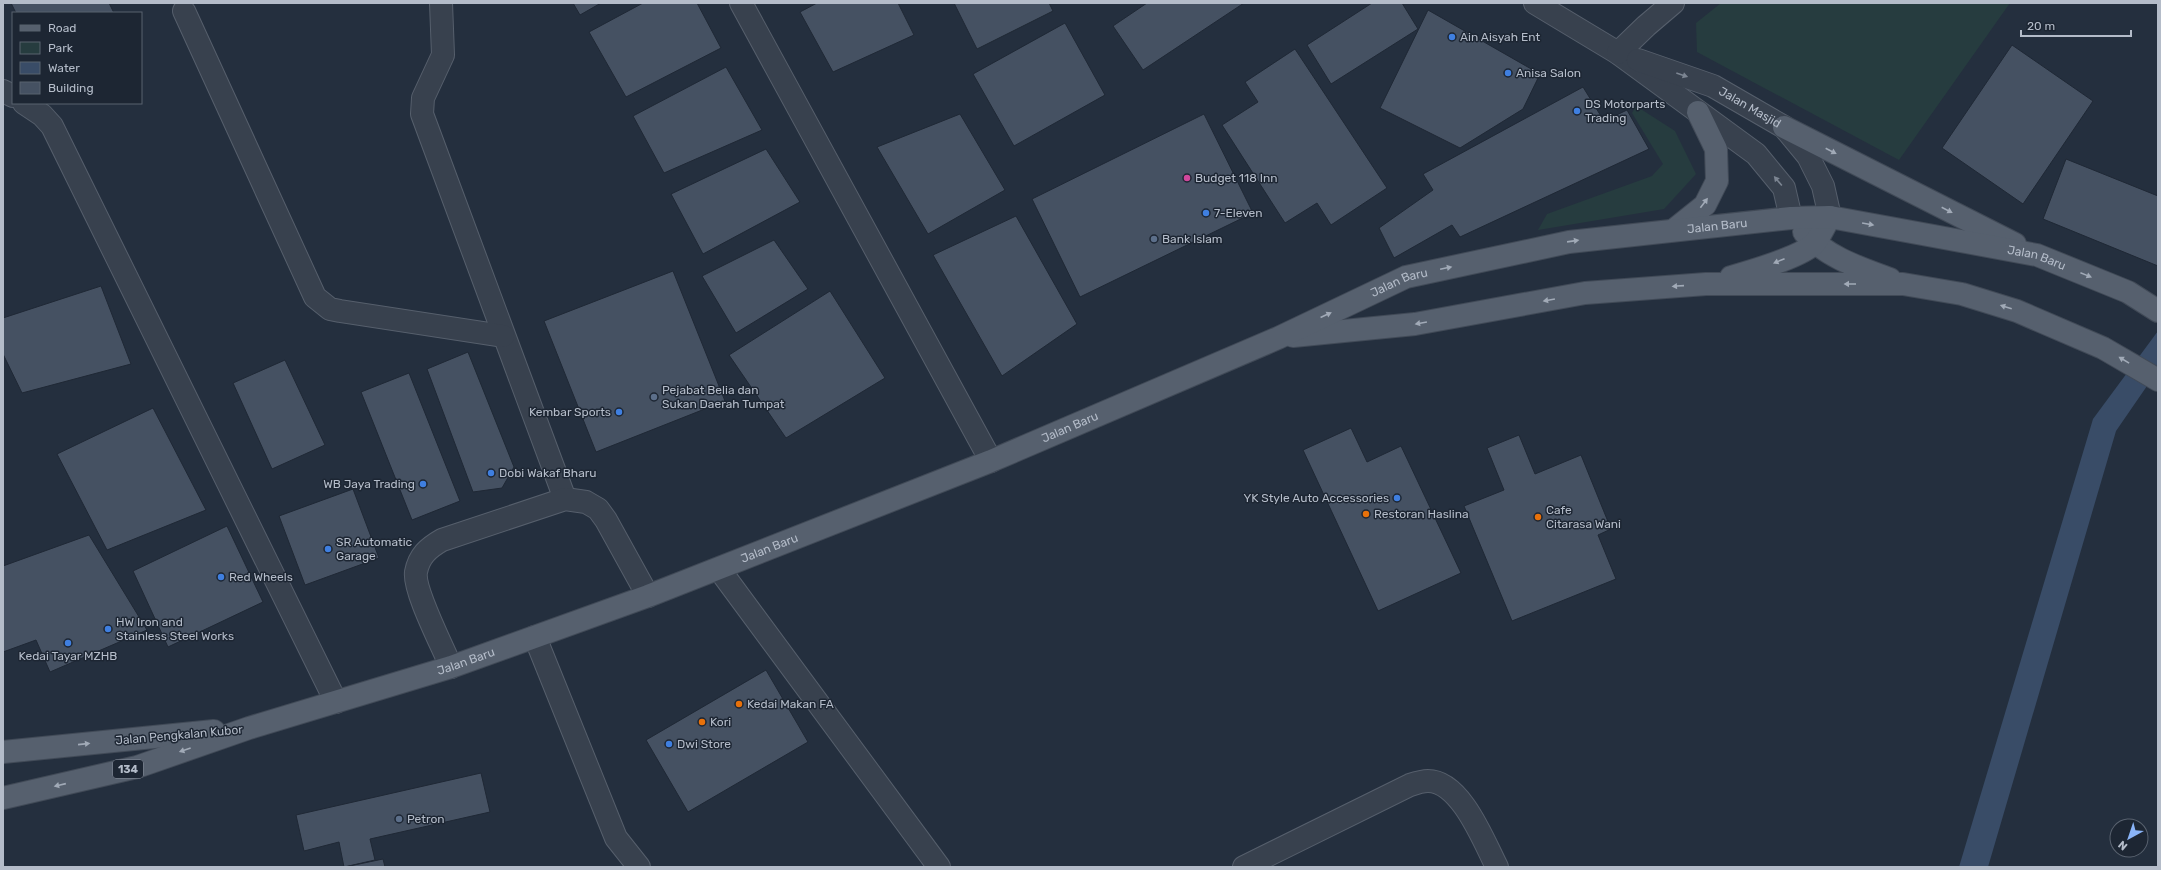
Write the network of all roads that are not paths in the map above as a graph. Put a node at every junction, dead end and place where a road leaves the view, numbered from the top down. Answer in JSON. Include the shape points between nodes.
{"nodes":[{"id":1,"x":441,"y":3,"type":"edge"},
{"id":2,"x":741,"y":3,"type":"edge"},
{"id":3,"x":1535,"y":3,"type":"edge"},
{"id":4,"x":1674,"y":3,"type":"edge"},
{"id":5,"x":184,"y":11,"type":"dead end"},
{"id":6,"x":1618,"y":53,"type":"junction"},
{"id":7,"x":3,"y":91,"type":"edge"},
{"id":8,"x":12,"y":96,"type":"edge"},
{"id":9,"x":26,"y":104,"type":"edge"},
{"id":10,"x":1698,"y":112,"type":"junction"},
{"id":11,"x":1784,"y":127,"type":"junction"},
{"id":12,"x":1830,"y":217,"type":"junction"},
{"id":13,"x":1790,"y":218,"type":"junction"},
{"id":14,"x":1675,"y":229,"type":"junction"},
{"id":15,"x":1814,"y":244,"type":"junction"},
{"id":16,"x":2037,"y":255,"type":"junction"},
{"id":17,"x":1706,"y":284,"type":"junction"},
{"id":18,"x":1903,"y":284,"type":"junction"},
{"id":19,"x":2158,"y":311,"type":"edge"},
{"id":20,"x":503,"y":336,"type":"junction"},
{"id":21,"x":1278,"y":338,"type":"junction"},
{"id":22,"x":2158,"y":380,"type":"edge"},
{"id":23,"x":991,"y":461,"type":"junction"},
{"id":24,"x":565,"y":499,"type":"junction"},
{"id":25,"x":719,"y":569,"type":"junction"},
{"id":26,"x":648,"y":596,"type":"junction"},
{"id":27,"x":535,"y":637,"type":"junction"},
{"id":28,"x":451,"y":667,"type":"junction"},
{"id":29,"x":336,"y":702,"type":"junction"},
{"id":30,"x":249,"y":728,"type":"junction"},
{"id":31,"x":3,"y":752,"type":"edge"},
{"id":32,"x":3,"y":798,"type":"edge"},
{"id":33,"x":639,"y":867,"type":"edge"},
{"id":34,"x":939,"y":867,"type":"edge"},
{"id":35,"x":1244,"y":867,"type":"edge"},
{"id":36,"x":1497,"y":867,"type":"edge"}],
"edges":[{"from":1,"to":20,"type":"street","via":[[443,55],[423,98],[422,114]]},
{"from":2,"to":23,"type":"street"},
{"from":3,"to":6,"type":"street","name":"Jalan Masjid"},
{"from":4,"to":6,"type":"street"},
{"from":5,"to":20,"type":"street","via":[[315,297],[330,309]]},
{"from":6,"to":10,"type":"street","name":"Jalan Masjid"},
{"from":6,"to":11,"type":"street","name":"Jalan Masjid","one_way":true,"via":[[1713,86]]},
{"from":7,"to":8,"type":"street"},
{"from":9,"to":29,"type":"street","via":[[42,115],[52,126]]},
{"from":13,"to":10,"type":"street","name":"Jalan Masjid","one_way":true,"via":[[1784,188],[1756,154]]},
{"from":14,"to":10,"type":"main road","one_way":true,"via":[[1705,205],[1717,181],[1716,149]]},
{"from":11,"to":12,"type":"street","name":"Jalan Masjid","via":[[1808,156],[1823,186]]},
{"from":11,"to":16,"type":"main road","one_way":true},
{"from":12,"to":13,"type":"main road","name":"Jalan Baru"},
{"from":12,"to":15,"type":"main road"},
{"from":12,"to":16,"type":"main road","name":"Jalan Baru","one_way":true},
{"from":13,"to":14,"type":"main road","name":"Jalan Baru"},
{"from":13,"to":15,"type":"main road"},
{"from":21,"to":14,"type":"main road","name":"Jalan Baru","one_way":true,"via":[[1406,277],[1569,242]]},
{"from":15,"to":17,"type":"main road","one_way":true,"via":[[1764,267]]},
{"from":15,"to":18,"type":"main road","via":[[1839,258]]},
{"from":16,"to":19,"type":"main road","name":"Jalan Baru","one_way":true,"via":[[2128,292]]},
{"from":18,"to":17,"type":"main road","name":"Jalan Baru","one_way":true},
{"from":17,"to":21,"type":"main road","name":"Jalan Baru","one_way":true,"via":[[1585,293],[1415,324]]},
{"from":22,"to":18,"type":"main road","name":"Jalan Baru","one_way":true,"via":[[2104,348],[2017,311],[1962,294]]},
{"from":20,"to":24,"type":"street"},
{"from":21,"to":23,"type":"main road","name":"Jalan Baru"},
{"from":23,"to":25,"type":"main road","name":"Jalan Baru"},
{"from":24,"to":26,"type":"street","via":[[586,502],[598,509]]},
{"from":24,"to":28,"type":"street","via":[[442,540],[429,547],[420,559],[416,574],[418,589]]},
{"from":25,"to":26,"type":"main road","name":"Jalan Baru"},
{"from":25,"to":34,"type":"street"},
{"from":26,"to":27,"type":"main road","name":"Jalan Baru"},
{"from":27,"to":28,"type":"main road","name":"Jalan Baru"},
{"from":27,"to":33,"type":"street","via":[[616,838]]},
{"from":28,"to":29,"type":"main road","name":"Jalan Baru"},
{"from":29,"to":30,"type":"main road","name":"Jalan Baru"},
{"from":31,"to":30,"type":"main road","name":"Jalan Pengkalan Kubor","one_way":true},
{"from":30,"to":32,"type":"main road","name":"Jalan Pengkalan Kubor","number":"134","one_way":true,"via":[[137,767]]},
{"from":35,"to":36,"type":"street","via":[[1410,784],[1429,781],[1448,786],[1461,800]]}]}
